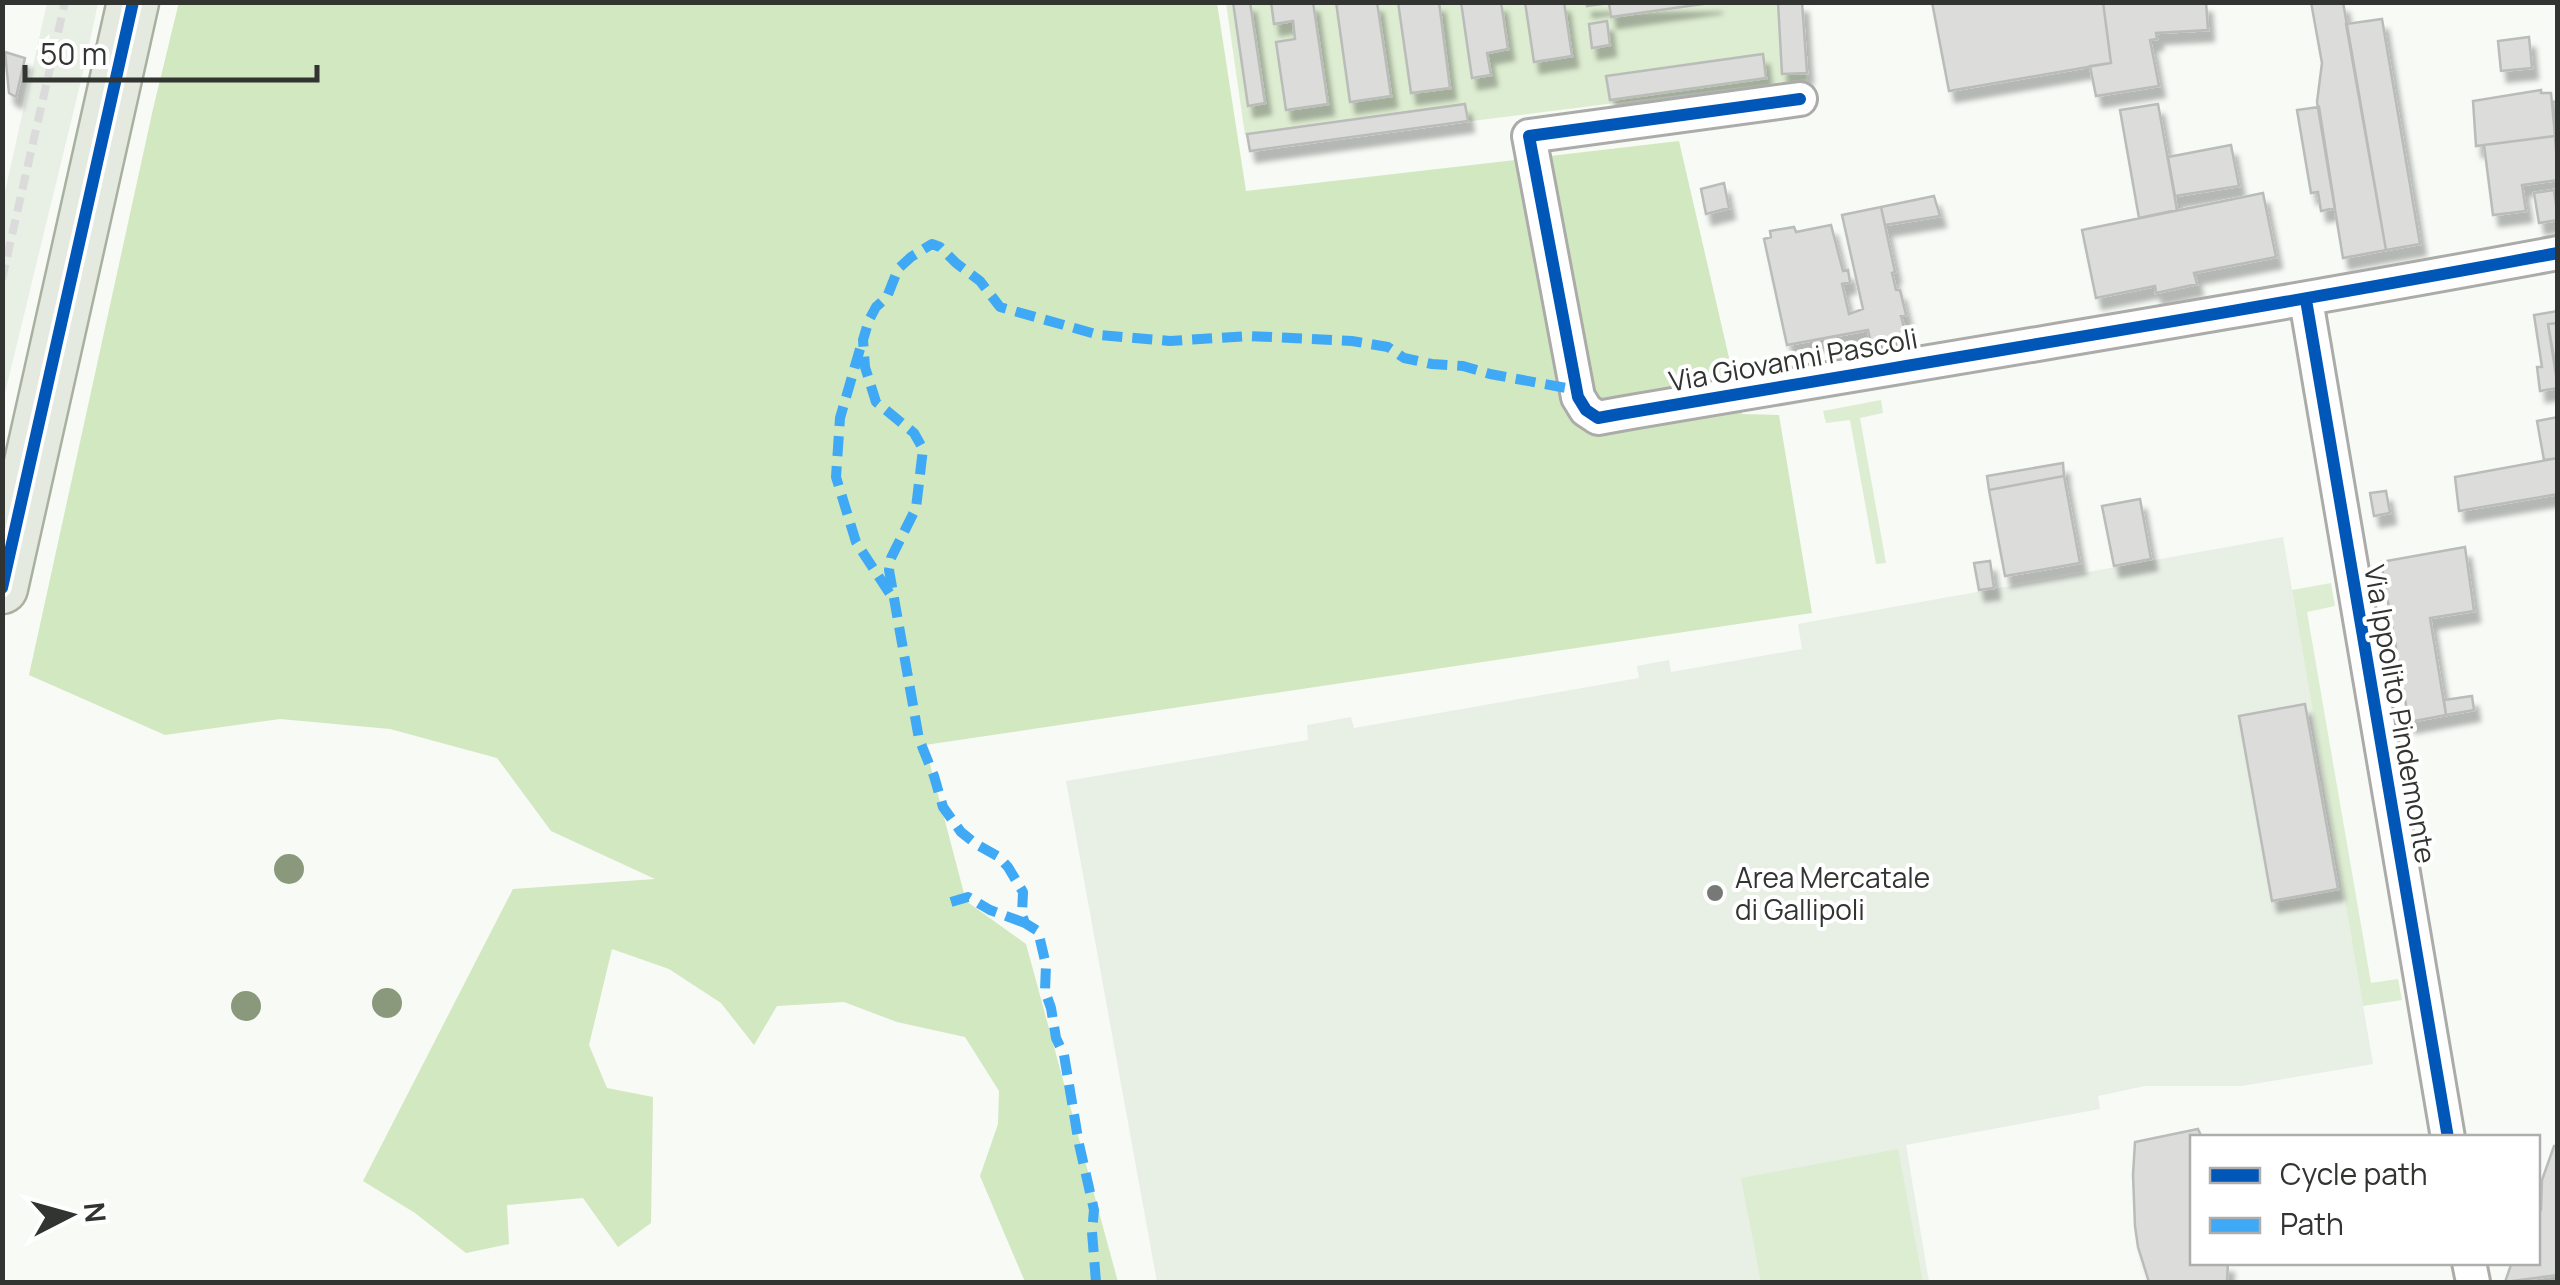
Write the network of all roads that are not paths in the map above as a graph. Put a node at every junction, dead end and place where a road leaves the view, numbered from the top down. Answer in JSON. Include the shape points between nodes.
{"nodes":[{"id":1,"x":133,"y":2,"type":"edge"},
{"id":2,"x":1800,"y":100,"type":"dead end"},
{"id":3,"x":2558,"y":254,"type":"edge"},
{"id":4,"x":2306,"y":300,"type":"junction"},
{"id":5,"x":2,"y":588,"type":"edge"},
{"id":6,"x":2447,"y":1135,"type":"edge"}],
"edges":[{"from":1,"to":5,"type":"main road"},
{"from":2,"to":4,"type":"street","name":"Via Giovanni Pascoli","via":[[1529,136],[1578,397],[1598,418]]},
{"from":3,"to":4,"type":"street","name":"Via Giovanni Pascoli"},
{"from":4,"to":6,"type":"street","name":"Via Ippolito Pindemonte"}]}
